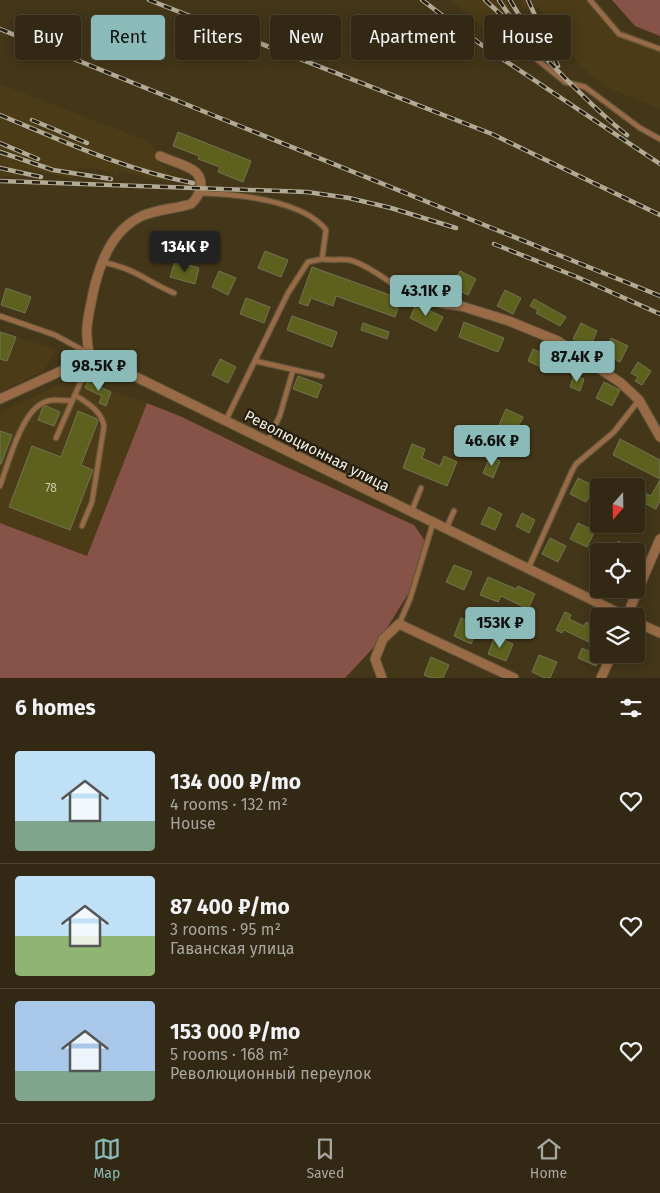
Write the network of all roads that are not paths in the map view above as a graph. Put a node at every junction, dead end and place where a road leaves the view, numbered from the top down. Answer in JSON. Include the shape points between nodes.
{"nodes":[{"id":1,"x":590,"y":0,"type":"edge"},
{"id":2,"x":660,"y":49,"type":"edge"},
{"id":3,"x":538,"y":60,"type":"edge"},
{"id":4,"x":660,"y":139,"type":"edge"},
{"id":5,"x":160,"y":156,"type":"dead end"},
{"id":6,"x":200,"y":193,"type":"junction"},
{"id":7,"x":322,"y":260,"type":"junction"},
{"id":8,"x":103,"y":262,"type":"junction"},
{"id":9,"x":174,"y":293,"type":"dead end"},
{"id":10,"x":408,"y":293,"type":"joint"},
{"id":11,"x":0,"y":316,"type":"edge"},
{"id":12,"x":87,"y":357,"type":"junction"},
{"id":13,"x":255,"y":362,"type":"junction"},
{"id":14,"x":294,"y":370,"type":"junction"},
{"id":15,"x":322,"y":376,"type":"dead end"},
{"id":16,"x":75,"y":395,"type":"junction"},
{"id":17,"x":0,"y":399,"type":"edge"},
{"id":18,"x":639,"y":400,"type":"junction"},
{"id":19,"x":71,"y":401,"type":"junction"},
{"id":20,"x":226,"y":420,"type":"junction"},
{"id":21,"x":660,"y":437,"type":"edge"},
{"id":22,"x":56,"y":438,"type":"dead end"},
{"id":23,"x":268,"y":441,"type":"junction"},
{"id":24,"x":0,"y":486,"type":"edge"},
{"id":25,"x":421,"y":488,"type":"dead end"},
{"id":26,"x":454,"y":511,"type":"dead end"},
{"id":27,"x":411,"y":513,"type":"junction"},
{"id":28,"x":433,"y":523,"type":"junction"},
{"id":29,"x":82,"y":526,"type":"dead end"},
{"id":30,"x":446,"y":529,"type":"junction"},
{"id":31,"x":659,"y":545,"type":"edge"},
{"id":32,"x":528,"y":569,"type":"junction"},
{"id":33,"x":608,"y":608,"type":"edge"},
{"id":34,"x":631,"y":608,"type":"edge"},
{"id":35,"x":399,"y":624,"type":"junction"},
{"id":36,"x":645,"y":626,"type":"edge"},
{"id":37,"x":660,"y":633,"type":"edge"},
{"id":38,"x":608,"y":663,"type":"edge"},
{"id":39,"x":382,"y":678,"type":"edge"},
{"id":40,"x":514,"y":678,"type":"edge"},
{"id":41,"x":601,"y":678,"type":"edge"}],
"edges":[{"from":1,"to":2,"type":"lane","via":[[619,34]]},
{"from":3,"to":4,"type":"lane","via":[[565,82],[585,87]]},
{"from":5,"to":6,"type":"street","via":[[193,170],[199,176]]},
{"from":6,"to":7,"type":"lane","via":[[248,196],[314,217],[326,230]]},
{"from":6,"to":8,"type":"street","via":[[191,204],[144,215],[128,224],[109,247]]},
{"from":7,"to":10,"type":"lane","via":[[351,261],[368,267]]},
{"from":7,"to":13,"type":"lane","via":[[308,262]]},
{"from":8,"to":9,"type":"lane","via":[[123,267]]},
{"from":8,"to":12,"type":"street","via":[[88,317]]},
{"from":10,"to":18,"type":"street","via":[[509,321],[558,341],[621,382]]},
{"from":11,"to":12,"type":"lane","via":[[55,335]]},
{"from":12,"to":16,"type":"lane"},
{"from":12,"to":17,"type":"street"},
{"from":12,"to":20,"type":"street","name":"Революционная улица"},
{"from":13,"to":14,"type":"lane"},
{"from":13,"to":20,"type":"lane"},
{"from":14,"to":15,"type":"lane"},
{"from":14,"to":23,"type":"lane"},
{"from":16,"to":19,"type":"lane"},
{"from":16,"to":29,"type":"lane","via":[[96,410],[104,426],[92,502]]},
{"from":18,"to":21,"type":"street"},
{"from":18,"to":32,"type":"lane","via":[[614,432],[576,464]]},
{"from":19,"to":22,"type":"lane"},
{"from":19,"to":24,"type":"lane","via":[[53,400],[32,410]]},
{"from":20,"to":23,"type":"street","name":"Революционная улица"},
{"from":23,"to":27,"type":"street","name":"Революционная улица"},
{"from":25,"to":27,"type":"lane"},
{"from":26,"to":30,"type":"lane"},
{"from":27,"to":28,"type":"street","name":"Революционная улица"},
{"from":28,"to":30,"type":"street","name":"Революционная улица"},
{"from":28,"to":35,"type":"lane"},
{"from":30,"to":32,"type":"street","name":"Революционная улица"},
{"from":31,"to":34,"type":"street"},
{"from":32,"to":33,"type":"street","name":"Революционная улица"},
{"from":35,"to":39,"type":"street","via":[[383,639],[375,660]]},
{"from":35,"to":40,"type":"street"},
{"from":36,"to":37,"type":"street"},
{"from":38,"to":41,"type":"street"}]}
